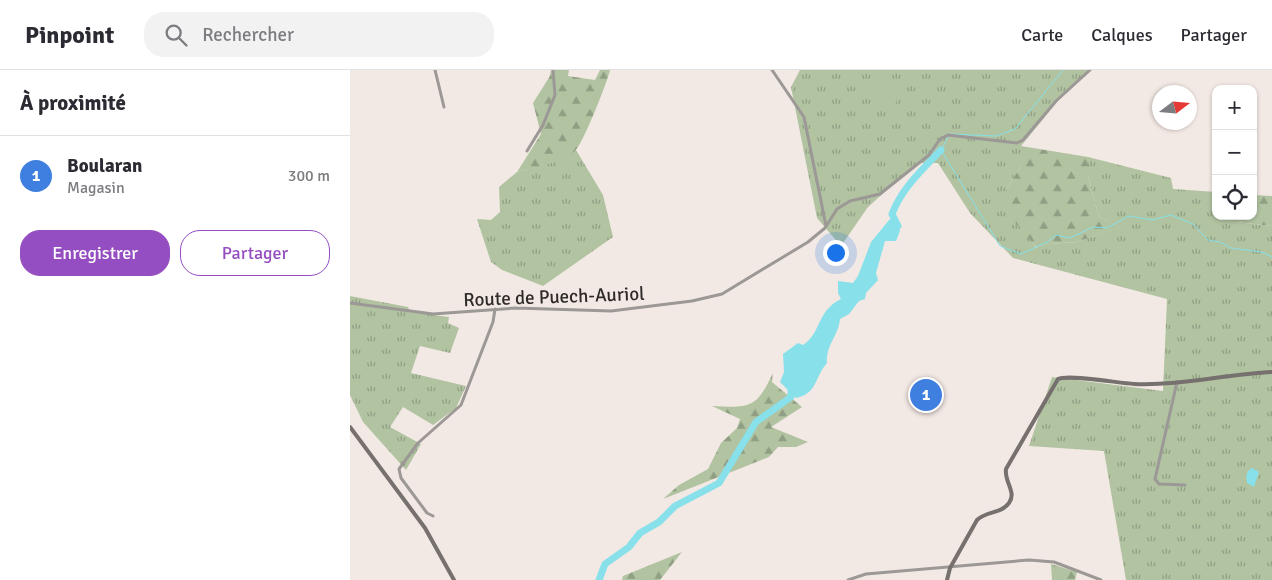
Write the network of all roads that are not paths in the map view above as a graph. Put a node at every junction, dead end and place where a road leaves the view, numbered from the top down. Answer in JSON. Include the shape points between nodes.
{"nodes":[{"id":1,"x":435,"y":70,"type":"edge"},
{"id":2,"x":553,"y":70,"type":"edge"},
{"id":3,"x":772,"y":70,"type":"edge"},
{"id":4,"x":1090,"y":70,"type":"edge"},
{"id":5,"x":444,"y":107,"type":"dead end"},
{"id":6,"x":527,"y":151,"type":"dead end"},
{"id":7,"x":826,"y":226,"type":"junction"},
{"id":8,"x":350,"y":303,"type":"edge"},
{"id":9,"x":495,"y":309,"type":"junction"},
{"id":10,"x":1272,"y":372,"type":"edge"},
{"id":11,"x":1177,"y":382,"type":"junction"},
{"id":12,"x":350,"y":428,"type":"edge"},
{"id":13,"x":1185,"y":485,"type":"dead end"},
{"id":14,"x":433,"y":516,"type":"dead end"},
{"id":15,"x":950,"y":566,"type":"junction"},
{"id":16,"x":454,"y":580,"type":"edge"},
{"id":17,"x":848,"y":580,"type":"edge"},
{"id":18,"x":948,"y":580,"type":"edge"},
{"id":19,"x":1101,"y":580,"type":"edge"}],
"edges":[{"from":1,"to":5,"type":"street"},
{"from":2,"to":6,"type":"street","via":[[555,95],[543,125]]},
{"from":3,"to":7,"type":"street","via":[[801,112]]},
{"from":4,"to":7,"type":"street","name":"Route de Puech-Auriol","via":[[1062,95],[1024,140],[1017,143],[949,135],[940,139],[929,155],[880,194],[850,201],[837,209]]},
{"from":7,"to":9,"type":"street","name":"Route de Puech-Auriol","via":[[808,242],[722,294],[626,310]]},
{"from":8,"to":9,"type":"street","name":"Route de Puech-Auriol","via":[[433,314]]},
{"from":9,"to":14,"type":"street","via":[[461,405],[418,443],[399,469],[401,478],[427,513]]},
{"from":10,"to":11,"type":"street"},
{"from":11,"to":13,"type":"street","via":[[1155,479],[1159,484]]},
{"from":11,"to":15,"type":"street","via":[[1136,384],[1070,376],[1058,379],[1006,469],[1012,494],[1009,502],[1004,508],[977,520]]},
{"from":12,"to":16,"type":"street","via":[[425,528]]},
{"from":15,"to":17,"type":"street","via":[[866,574]]},
{"from":15,"to":18,"type":"street"},
{"from":15,"to":19,"type":"street","via":[[1039,560],[1070,567]]}]}
